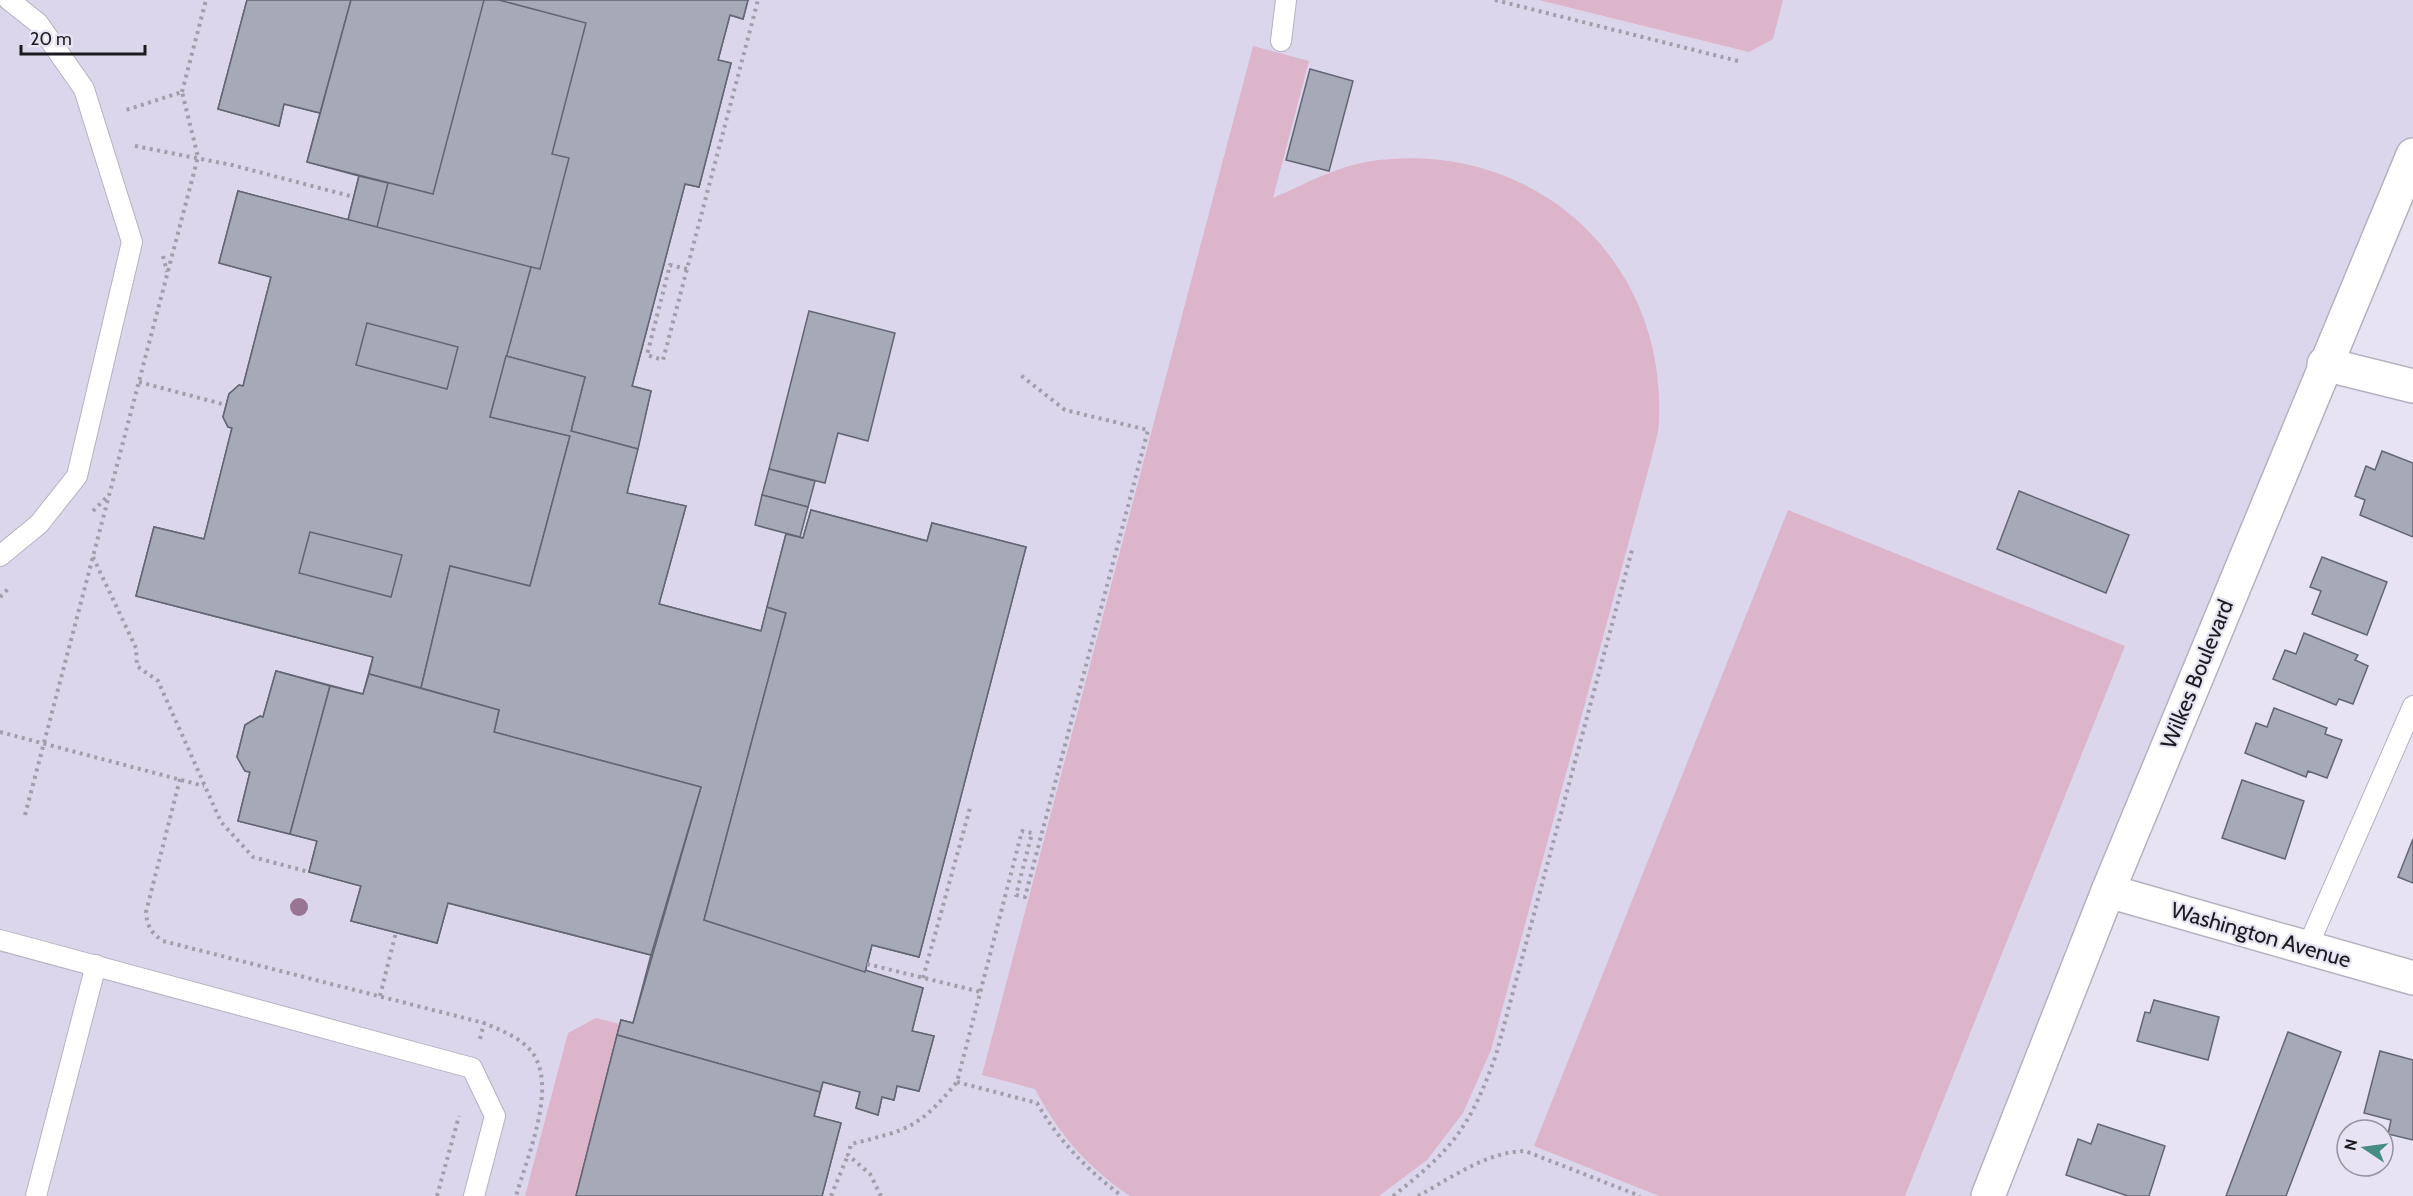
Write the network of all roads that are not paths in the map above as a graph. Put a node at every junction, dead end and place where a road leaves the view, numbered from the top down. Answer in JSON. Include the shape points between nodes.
{"nodes":[{"id":1,"x":9,"y":0,"type":"edge"},
{"id":2,"x":1286,"y":0,"type":"edge"},
{"id":3,"x":1281,"y":41,"type":"dead end"},
{"id":4,"x":2413,"y":155,"type":"edge"},
{"id":5,"x":2324,"y":364,"type":"junction"},
{"id":6,"x":2413,"y":386,"type":"edge"},
{"id":7,"x":0,"y":556,"type":"edge"},
{"id":8,"x":2413,"y":706,"type":"edge"},
{"id":9,"x":2108,"y":891,"type":"junction"},
{"id":10,"x":0,"y":940,"type":"edge"},
{"id":11,"x":2307,"y":948,"type":"junction"},
{"id":12,"x":96,"y":965,"type":"junction"},
{"id":13,"x":2413,"y":978,"type":"edge"},
{"id":14,"x":36,"y":1196,"type":"edge"},
{"id":15,"x":474,"y":1196,"type":"edge"},
{"id":16,"x":1988,"y":1196,"type":"edge"}],
"edges":[{"from":1,"to":7,"type":"lane","via":[[38,23],[84,89],[132,242],[77,476],[39,524]]},
{"from":2,"to":3,"type":"lane"},
{"from":4,"to":5,"type":"street","name":"Wilkes Boulevard"},
{"from":5,"to":6,"type":"street"},
{"from":5,"to":9,"type":"street","name":"Wilkes Boulevard"},
{"from":8,"to":11,"type":"lane"},
{"from":9,"to":11,"type":"street","name":"Washington Avenue"},
{"from":9,"to":16,"type":"street","name":"Wilkes Boulevard"},
{"from":10,"to":12,"type":"lane"},
{"from":11,"to":13,"type":"street","name":"Washington Avenue"},
{"from":12,"to":14,"type":"lane"},
{"from":12,"to":15,"type":"lane","via":[[472,1068],[495,1116]]}]}
